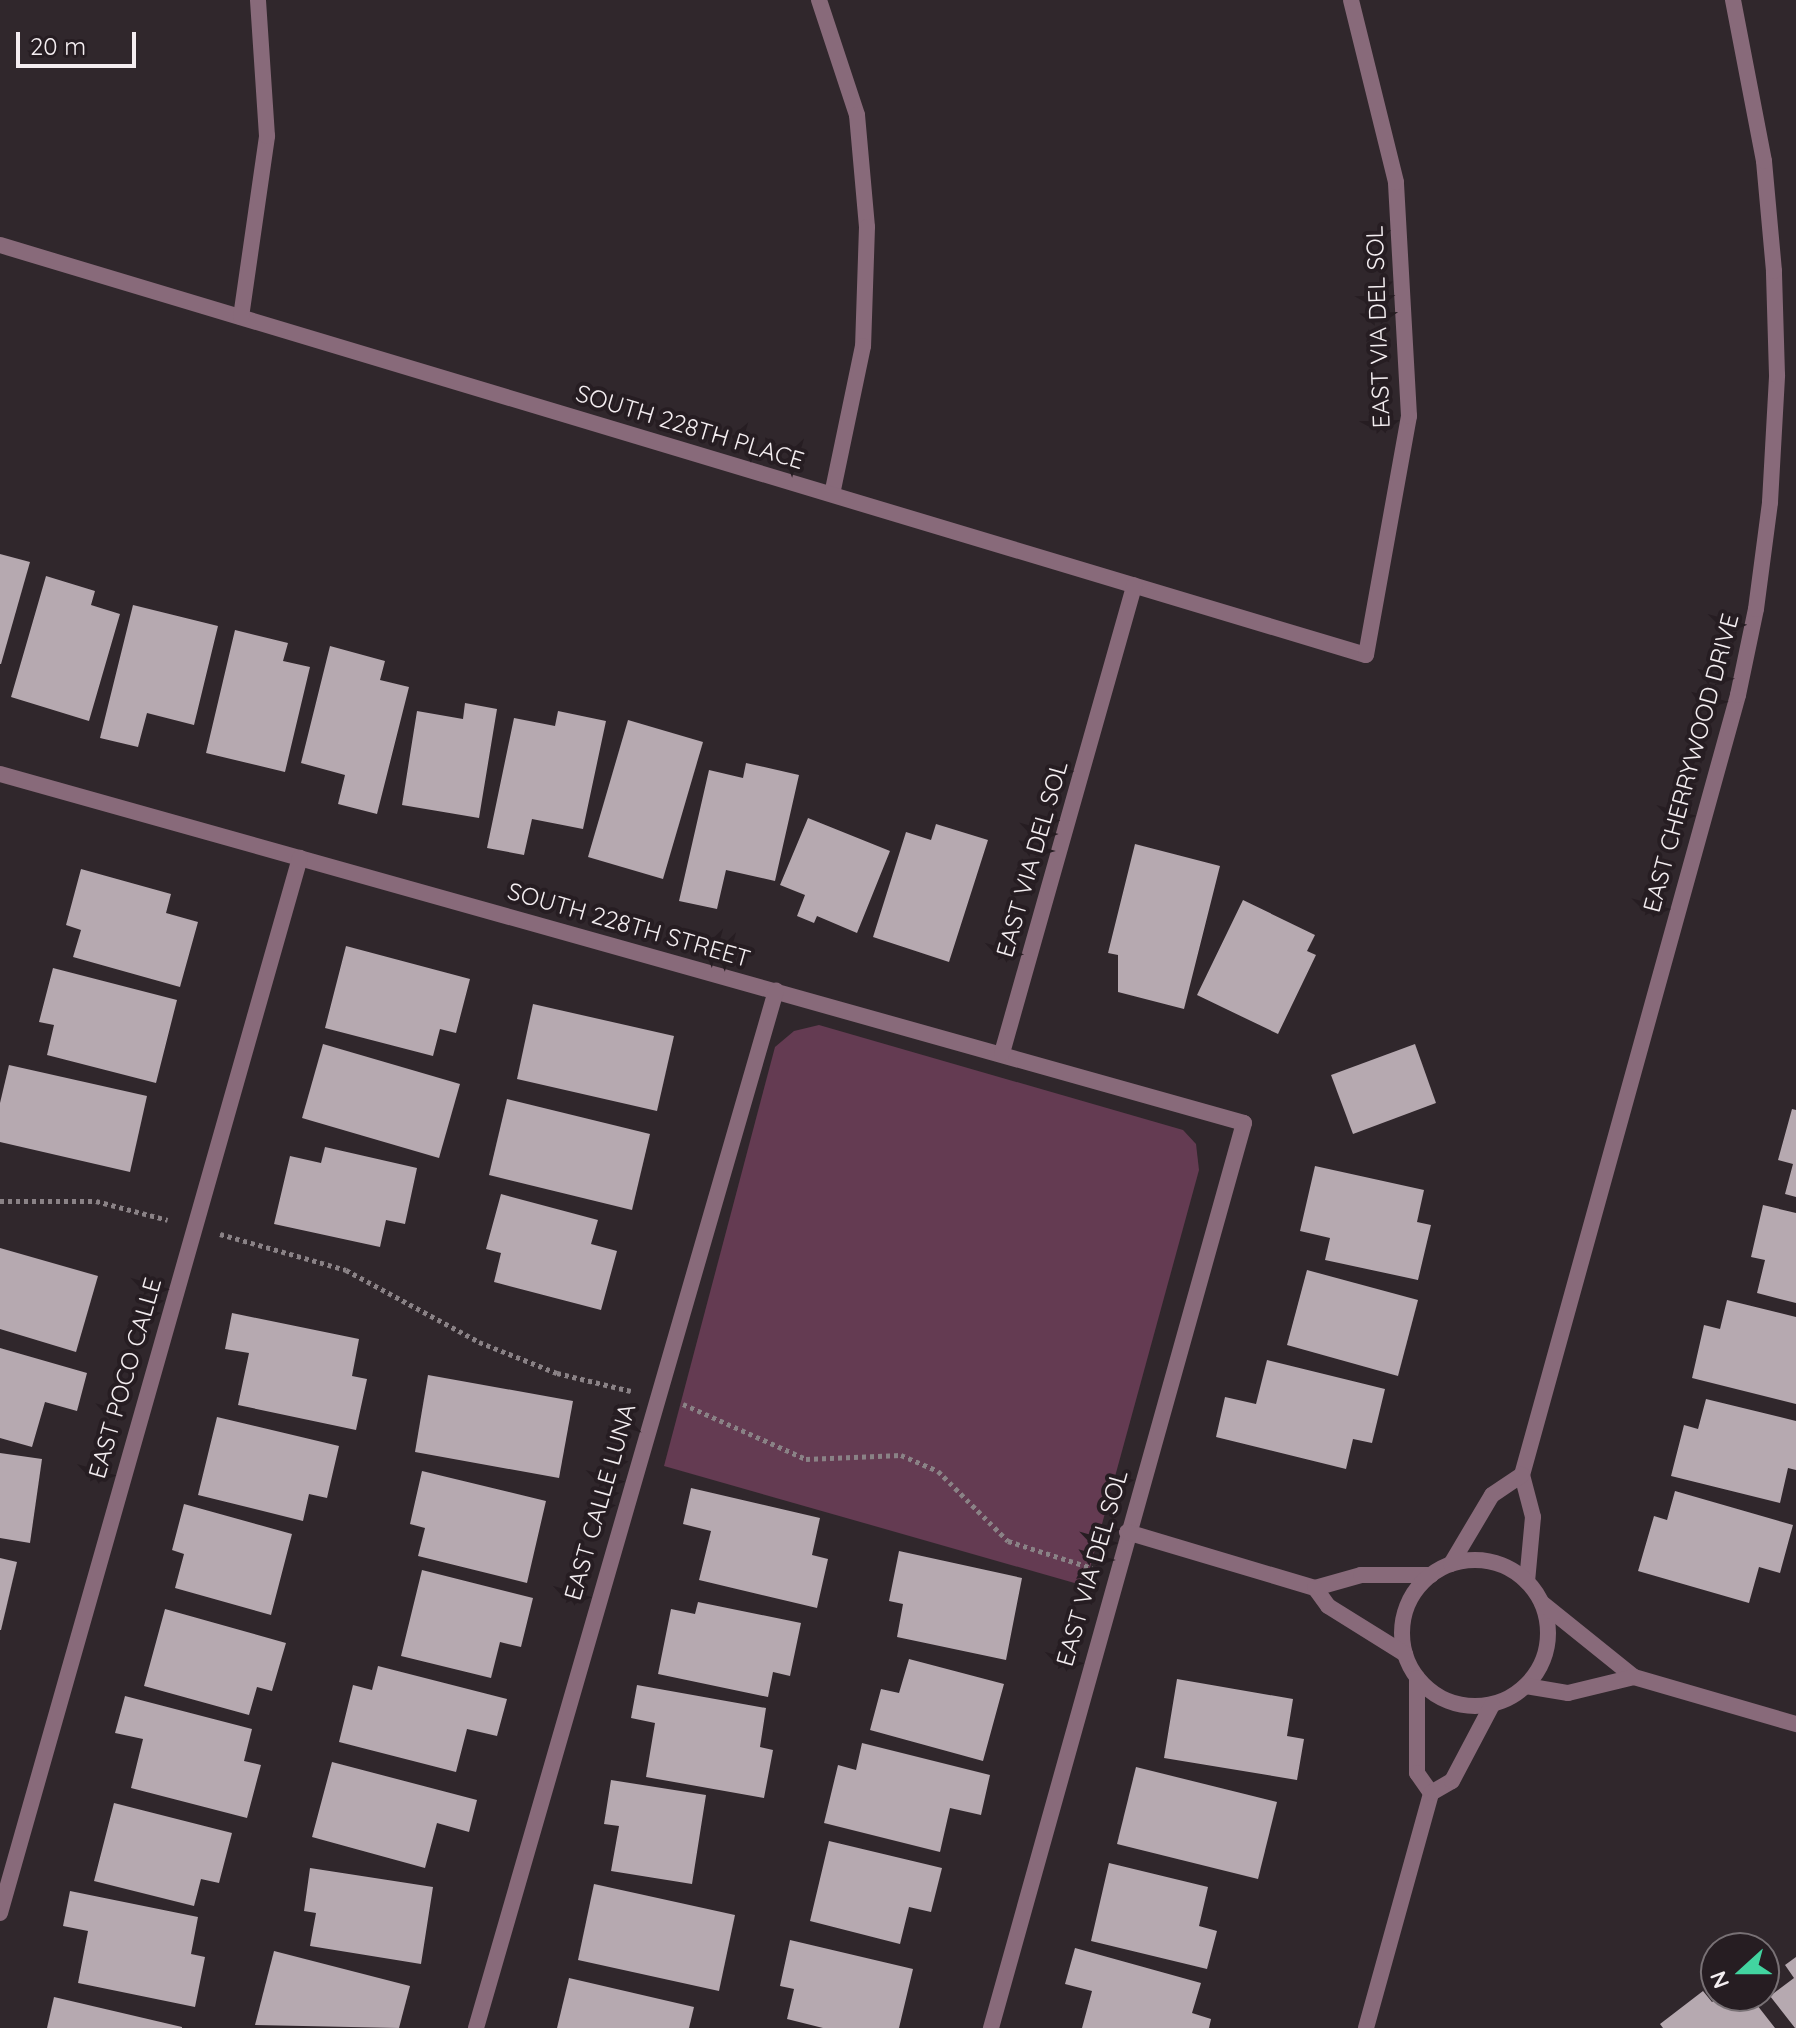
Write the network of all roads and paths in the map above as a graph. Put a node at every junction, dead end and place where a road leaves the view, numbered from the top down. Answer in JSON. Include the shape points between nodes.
{"nodes":[{"id":1,"x":258,"y":0,"type":"edge"},
{"id":2,"x":819,"y":0,"type":"edge"},
{"id":3,"x":1351,"y":0,"type":"edge"},
{"id":4,"x":1733,"y":0,"type":"edge"},
{"id":5,"x":0,"y":245,"type":"edge"},
{"id":6,"x":241,"y":317,"type":"junction"},
{"id":7,"x":832,"y":494,"type":"junction"},
{"id":8,"x":1134,"y":585,"type":"junction"},
{"id":9,"x":1366,"y":655,"type":"joint"},
{"id":10,"x":0,"y":774,"type":"edge"},
{"id":11,"x":300,"y":858,"type":"junction"},
{"id":12,"x":776,"y":991,"type":"junction"},
{"id":13,"x":1002,"y":1053,"type":"junction"},
{"id":14,"x":1244,"y":1123,"type":"joint"},
{"id":15,"x":0,"y":1201,"type":"edge"},
{"id":16,"x":192,"y":1227,"type":"junction"},
{"id":17,"x":655,"y":1396,"type":"junction"},
{"id":18,"x":1522,"y":1475,"type":"junction"},
{"id":19,"x":1127,"y":1532,"type":"junction"},
{"id":20,"x":1451,"y":1564,"type":"junction"},
{"id":21,"x":1431,"y":1575,"type":"junction"},
{"id":22,"x":1113,"y":1579,"type":"junction"},
{"id":23,"x":1527,"y":1582,"type":"junction"},
{"id":24,"x":1315,"y":1588,"type":"junction"},
{"id":25,"x":1542,"y":1603,"type":"junction"},
{"id":26,"x":1405,"y":1654,"type":"junction"},
{"id":27,"x":1634,"y":1677,"type":"junction"},
{"id":28,"x":1417,"y":1678,"type":"junction"},
{"id":29,"x":1526,"y":1686,"type":"junction"},
{"id":30,"x":1492,"y":1705,"type":"junction"},
{"id":31,"x":1795,"y":1720,"type":"edge"},
{"id":32,"x":1431,"y":1793,"type":"junction"},
{"id":33,"x":0,"y":1913,"type":"edge"},
{"id":34,"x":476,"y":2028,"type":"edge"},
{"id":35,"x":991,"y":2028,"type":"edge"},
{"id":36,"x":1366,"y":2028,"type":"edge"}],
"edges":[{"from":1,"to":6,"type":"street","via":[[267,136]]},
{"from":2,"to":7,"type":"street","via":[[857,115],[867,227],[863,346]]},
{"from":3,"to":9,"type":"street","name":"EAST VIA DEL SOL","via":[[1396,182],[1409,416]]},
{"from":4,"to":18,"type":"street","name":"EAST CHERRYWOOD DRIVE","via":[[1764,161],[1774,271],[1773,454],[1756,609],[1738,695]]},
{"from":5,"to":6,"type":"street","name":"SOUTH 228TH PLACE"},
{"from":6,"to":7,"type":"street","name":"SOUTH 228TH PLACE"},
{"from":7,"to":8,"type":"street","name":"SOUTH 228TH PLACE"},
{"from":8,"to":9,"type":"street","name":"SOUTH 228TH PLACE"},
{"from":8,"to":13,"type":"street","name":"EAST VIA DEL SOL"},
{"from":10,"to":11,"type":"street","name":"SOUTH 228TH STREET"},
{"from":11,"to":12,"type":"street","name":"SOUTH 228TH STREET"},
{"from":11,"to":16,"type":"street","name":"EAST POCO CALLE"},
{"from":12,"to":13,"type":"street","name":"SOUTH 228TH STREET"},
{"from":12,"to":17,"type":"street","name":"EAST CALLE LUNA"},
{"from":13,"to":14,"type":"street","name":"SOUTH 228TH STREET"},
{"from":14,"to":19,"type":"street","name":"EAST VIA DEL SOL"},
{"from":15,"to":16,"type":"path","via":[[96,1201]]},
{"from":16,"to":17,"type":"path","via":[[346,1270],[479,1342],[557,1373]]},
{"from":16,"to":33,"type":"street","name":"EAST POCO CALLE"},
{"from":17,"to":22,"type":"path","via":[[706,1410],[767,1446],[806,1459],[901,1455],[938,1471],[1008,1541]]},
{"from":17,"to":34,"type":"street","name":"EAST CALLE LUNA"},
{"from":18,"to":20,"type":"street","via":[[1492,1495]]},
{"from":18,"to":23,"type":"street","via":[[1533,1517]]},
{"from":19,"to":22,"type":"street","name":"EAST VIA DEL SOL"},
{"from":19,"to":24,"type":"street"},
{"from":20,"to":21,"type":"street"},
{"from":20,"to":23,"type":"street","via":[[1492,1561]]},
{"from":21,"to":24,"type":"street","via":[[1361,1575]]},
{"from":21,"to":26,"type":"street","via":[[1405,1610]]},
{"from":22,"to":35,"type":"street","name":"EAST VIA DEL SOL"},
{"from":23,"to":25,"type":"street"},
{"from":24,"to":26,"type":"street","via":[[1328,1606]]},
{"from":25,"to":27,"type":"street"},
{"from":25,"to":29,"type":"street","via":[[1548,1620],[1545,1656]]},
{"from":26,"to":28,"type":"street"},
{"from":27,"to":29,"type":"street","via":[[1568,1693]]},
{"from":27,"to":31,"type":"street"},
{"from":28,"to":30,"type":"street","via":[[1451,1702]]},
{"from":28,"to":32,"type":"street","via":[[1417,1773]]},
{"from":29,"to":30,"type":"street"},
{"from":30,"to":32,"type":"street","via":[[1452,1781]]},
{"from":32,"to":36,"type":"street"}]}
